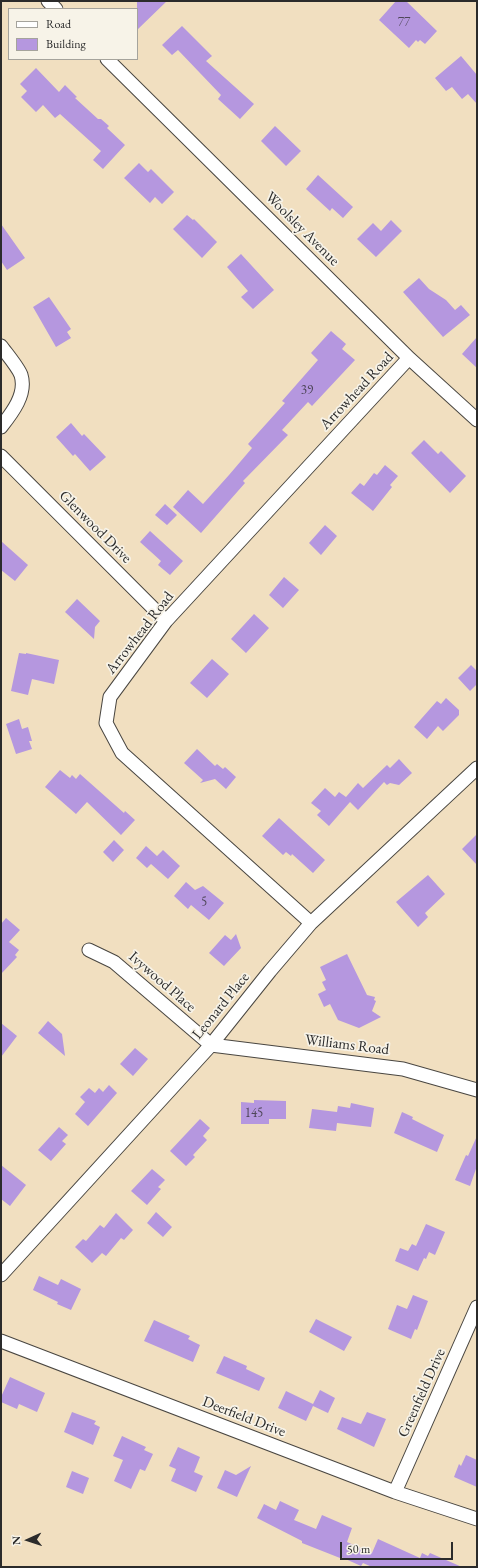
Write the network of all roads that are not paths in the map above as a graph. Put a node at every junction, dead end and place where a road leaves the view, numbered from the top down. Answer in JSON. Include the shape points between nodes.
{"nodes":[{"id":1,"x":108,"y":60,"type":"edge"},
{"id":2,"x":1,"y":346,"type":"edge"},
{"id":3,"x":409,"y":358,"type":"junction"},
{"id":4,"x":477,"y":420,"type":"edge"},
{"id":5,"x":1,"y":427,"type":"edge"},
{"id":6,"x":1,"y":456,"type":"edge"},
{"id":7,"x":166,"y":621,"type":"junction"},
{"id":8,"x":477,"y":768,"type":"edge"},
{"id":9,"x":311,"y":923,"type":"junction"},
{"id":10,"x":89,"y":950,"type":"dead end"},
{"id":11,"x":211,"y":1045,"type":"junction"},
{"id":12,"x":477,"y":1090,"type":"edge"},
{"id":13,"x":3,"y":1268,"type":"edge"},
{"id":14,"x":477,"y":1307,"type":"edge"},
{"id":15,"x":1,"y":1341,"type":"edge"},
{"id":16,"x":396,"y":1492,"type":"junction"},
{"id":17,"x":477,"y":1519,"type":"edge"}],
"edges":[{"from":1,"to":3,"type":"street","name":"Woolsley Avenue"},
{"from":2,"to":5,"type":"street","via":[[21,375],[21,391],[15,409]]},
{"from":3,"to":4,"type":"street","name":"Woolsley Avenue"},
{"from":3,"to":7,"type":"street","name":"Arrowhead Road"},
{"from":6,"to":7,"type":"street","name":"Glenwood Drive"},
{"from":7,"to":9,"type":"street","name":"Arrowhead Road","via":[[110,697],[106,723],[122,753]]},
{"from":8,"to":9,"type":"street","name":"Leonard Place"},
{"from":9,"to":11,"type":"street","name":"Leonard Place"},
{"from":10,"to":11,"type":"street","name":"Ivywood Place","via":[[114,962]]},
{"from":11,"to":12,"type":"street","name":"Williams Road","via":[[403,1069]]},
{"from":11,"to":13,"type":"street","name":"Leonard Place"},
{"from":14,"to":16,"type":"street","name":"Greenfield Drive"},
{"from":15,"to":16,"type":"street","name":"Deerfield Drive"},
{"from":16,"to":17,"type":"street","name":"Deerfield Drive"}]}
